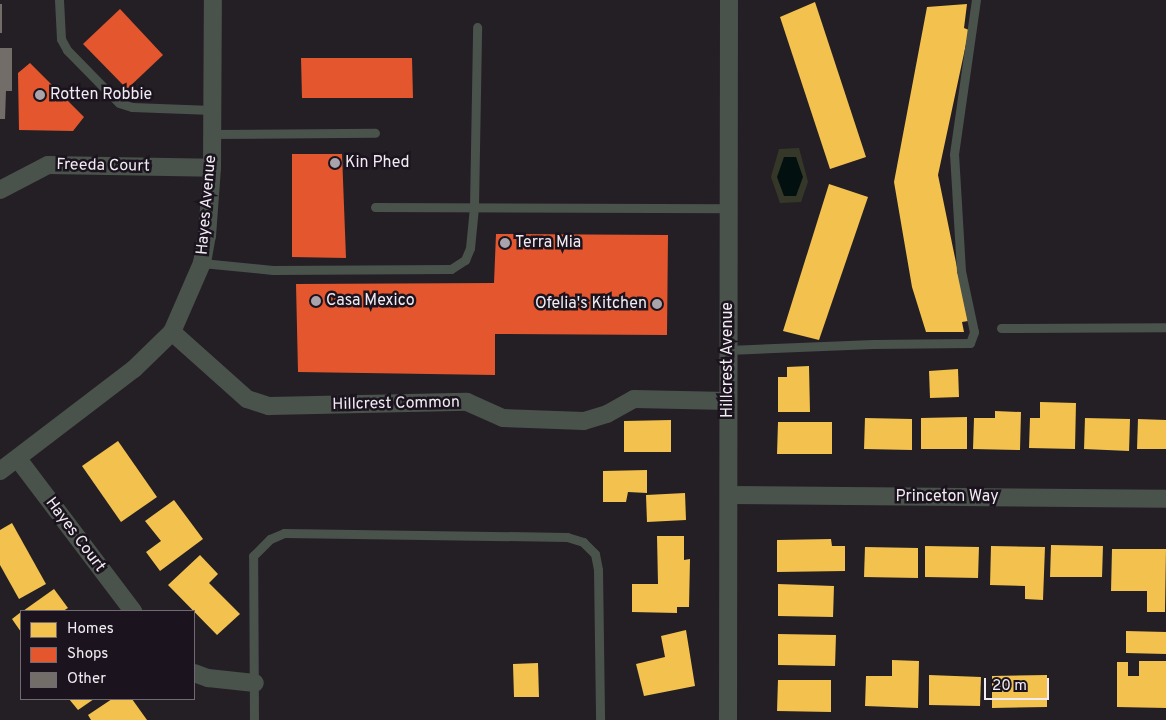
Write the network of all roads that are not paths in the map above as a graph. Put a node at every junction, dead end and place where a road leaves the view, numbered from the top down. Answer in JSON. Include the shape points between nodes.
{"nodes":[{"id":1,"x":58,"y":0,"type":"edge"},
{"id":2,"x":213,"y":0,"type":"edge"},
{"id":3,"x":729,"y":0,"type":"edge"},
{"id":4,"x":976,"y":0,"type":"edge"},
{"id":5,"x":477,"y":27,"type":"dead end"},
{"id":6,"x":212,"y":110,"type":"junction"},
{"id":7,"x":376,"y":133,"type":"dead end"},
{"id":8,"x":212,"y":134,"type":"junction"},
{"id":9,"x":212,"y":168,"type":"junction"},
{"id":10,"x":0,"y":190,"type":"edge"},
{"id":11,"x":375,"y":207,"type":"dead end"},
{"id":12,"x":474,"y":207,"type":"junction"},
{"id":13,"x":729,"y":208,"type":"junction"},
{"id":14,"x":202,"y":263,"type":"junction"},
{"id":15,"x":1001,"y":328,"type":"dead end"},
{"id":16,"x":1166,"y":328,"type":"edge"},
{"id":17,"x":172,"y":332,"type":"junction"},
{"id":18,"x":728,"y":350,"type":"junction"},
{"id":19,"x":728,"y":401,"type":"junction"},
{"id":20,"x":18,"y":459,"type":"junction"},
{"id":21,"x":0,"y":471,"type":"edge"},
{"id":22,"x":729,"y":495,"type":"junction"},
{"id":23,"x":1166,"y":499,"type":"edge"},
{"id":24,"x":132,"y":610,"type":"edge"},
{"id":25,"x":195,"y":673,"type":"edge"},
{"id":26,"x":255,"y":683,"type":"junction"},
{"id":27,"x":254,"y":720,"type":"edge"},
{"id":28,"x":600,"y":720,"type":"edge"},
{"id":29,"x":728,"y":720,"type":"edge"}],
"edges":[{"from":1,"to":6,"type":"lane","via":[[61,39],[67,50],[119,103],[132,107]]},
{"from":2,"to":6,"type":"street","name":"Hayes Avenue"},
{"from":3,"to":13,"type":"street","name":"Hillcrest Avenue"},
{"from":4,"to":18,"type":"lane","via":[[954,154],[961,271],[974,332],[970,343],[963,346],[873,344]]},
{"from":5,"to":12,"type":"lane"},
{"from":6,"to":8,"type":"street","name":"Hayes Avenue"},
{"from":7,"to":8,"type":"lane"},
{"from":8,"to":9,"type":"street","name":"Hayes Avenue"},
{"from":9,"to":10,"type":"street","name":"Freeda Court","via":[[48,165]]},
{"from":9,"to":14,"type":"street","name":"Hayes Avenue"},
{"from":11,"to":12,"type":"lane"},
{"from":12,"to":13,"type":"lane"},
{"from":12,"to":14,"type":"lane","via":[[470,248],[465,260],[451,269],[273,270]]},
{"from":13,"to":18,"type":"street","name":"Hillcrest Avenue"},
{"from":14,"to":17,"type":"street","name":"Hayes Avenue"},
{"from":15,"to":16,"type":"lane"},
{"from":17,"to":19,"type":"street","name":"Hillcrest Common","via":[[247,399],[269,406],[466,402],[503,418],[584,421],[608,414],[634,399]]},
{"from":17,"to":20,"type":"street","name":"Hayes Avenue","via":[[134,369]]},
{"from":18,"to":19,"type":"street","name":"Hillcrest Avenue"},
{"from":19,"to":22,"type":"street","name":"Hillcrest Avenue"},
{"from":20,"to":21,"type":"street","name":"Hayes Avenue"},
{"from":20,"to":24,"type":"street","name":"Hayes Court"},
{"from":22,"to":23,"type":"street","name":"Princeton Way"},
{"from":22,"to":29,"type":"street","name":"Hillcrest Avenue"},
{"from":25,"to":26,"type":"street","via":[[208,678]]},
{"from":26,"to":27,"type":"lane"},
{"from":26,"to":28,"type":"lane","via":[[253,556],[270,538],[284,533],[567,537],[582,542],[595,554],[598,570]]}]}
